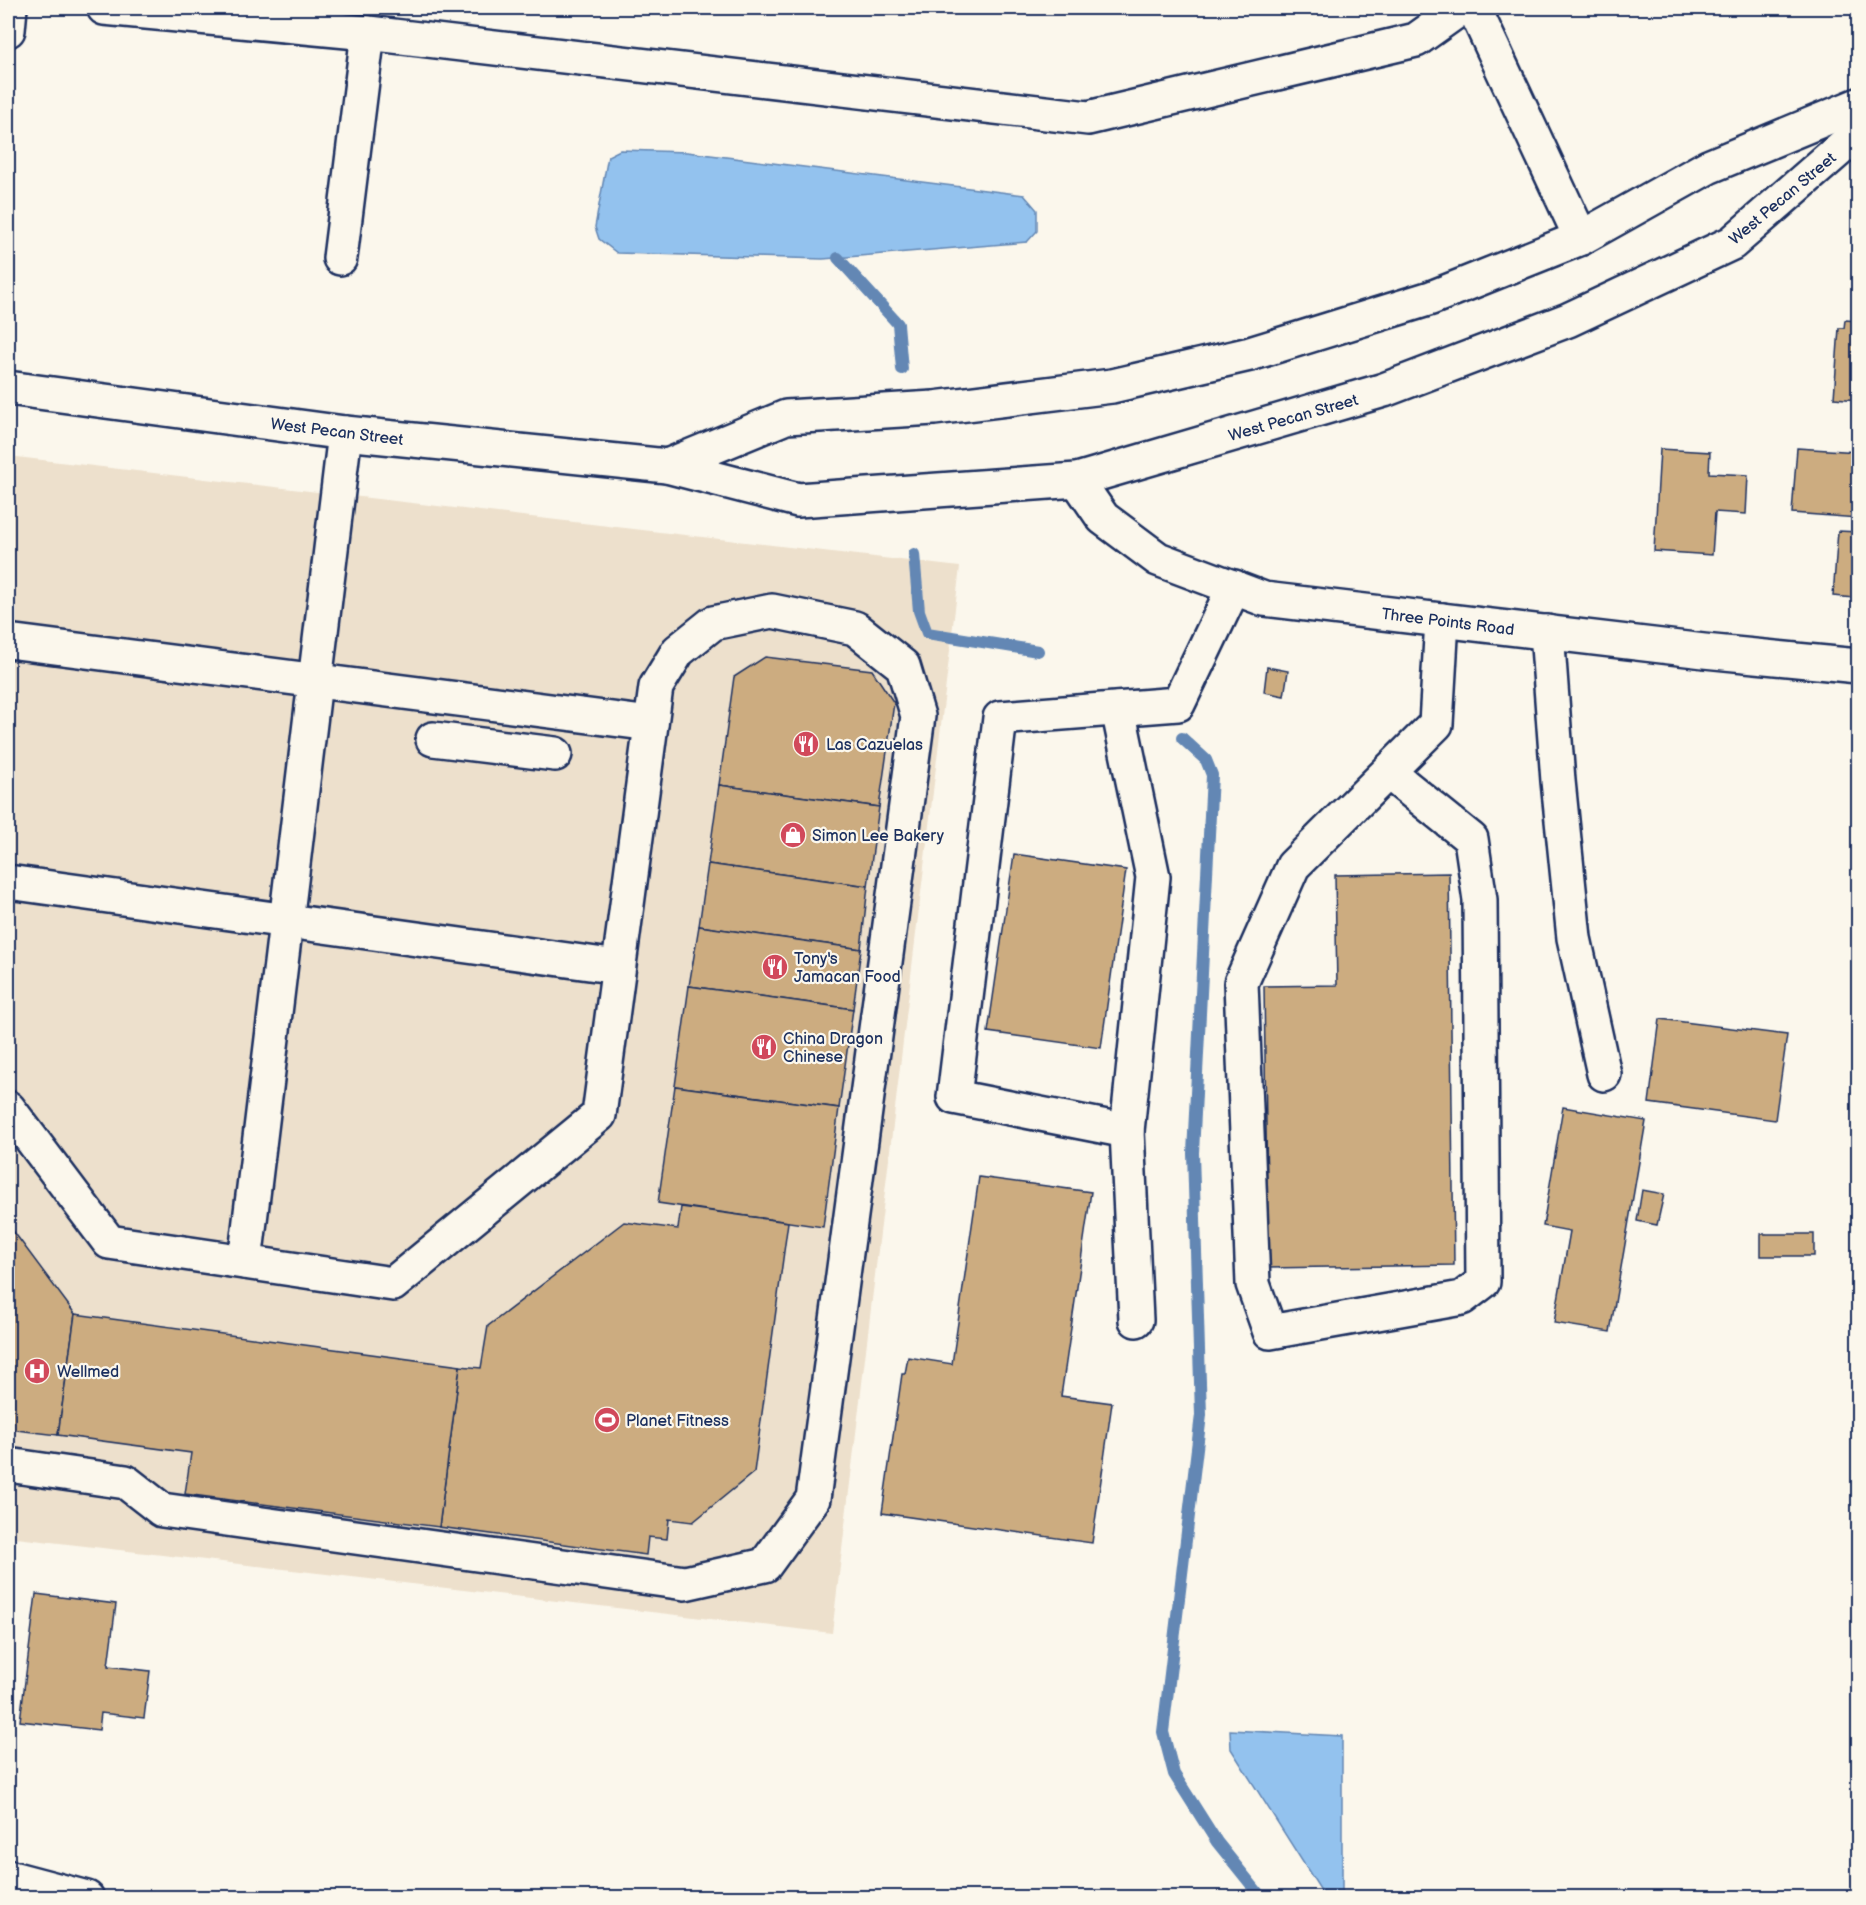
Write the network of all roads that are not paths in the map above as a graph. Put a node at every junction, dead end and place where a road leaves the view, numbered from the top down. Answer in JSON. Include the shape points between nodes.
{"nodes":[{"id":1,"x":10,"y":8,"type":"edge"},
{"id":2,"x":104,"y":8,"type":"edge"},
{"id":3,"x":1461,"y":8,"type":"edge"},
{"id":4,"x":1474,"y":8,"type":"edge"},
{"id":5,"x":8,"y":30,"type":"edge"},
{"id":6,"x":368,"y":33,"type":"junction"},
{"id":7,"x":1858,"y":105,"type":"edge"},
{"id":8,"x":1858,"y":133,"type":"edge"},
{"id":9,"x":1581,"y":238,"type":"junction"},
{"id":10,"x":340,"y":258,"type":"dead end"},
{"id":11,"x":8,"y":388,"type":"edge"},
{"id":12,"x":345,"y":433,"type":"junction"},
{"id":13,"x":667,"y":466,"type":"junction"},
{"id":14,"x":1077,"y":480,"type":"junction"},
{"id":15,"x":1234,"y":587,"type":"junction"},
{"id":16,"x":1442,"y":620,"type":"junction"},
{"id":17,"x":1547,"y":632,"type":"junction"},
{"id":18,"x":8,"y":640,"type":"edge"},
{"id":19,"x":1858,"y":666,"type":"edge"},
{"id":20,"x":315,"y":680,"type":"junction"},
{"id":21,"x":1118,"y":709,"type":"junction"},
{"id":22,"x":651,"y":724,"type":"junction"},
{"id":23,"x":433,"y":740,"type":"dead end"},
{"id":24,"x":555,"y":754,"type":"dead end"},
{"id":25,"x":1388,"y":772,"type":"junction"},
{"id":26,"x":8,"y":882,"type":"edge"},
{"id":27,"x":286,"y":921,"type":"junction"},
{"id":28,"x":618,"y":967,"type":"junction"},
{"id":29,"x":1604,"y":1074,"type":"dead end"},
{"id":30,"x":8,"y":1108,"type":"edge"},
{"id":31,"x":1127,"y":1131,"type":"junction"},
{"id":32,"x":245,"y":1262,"type":"junction"},
{"id":33,"x":1136,"y":1320,"type":"dead end"},
{"id":34,"x":8,"y":1465,"type":"edge"},
{"id":35,"x":8,"y":1877,"type":"edge"},
{"id":36,"x":87,"y":1898,"type":"edge"}],
"edges":[{"from":1,"to":5,"type":"main road"},
{"from":2,"to":6,"type":"main road"},
{"from":3,"to":6,"type":"main road","via":[[1416,40],[1088,118]]},
{"from":4,"to":9,"type":"main road"},
{"from":6,"to":10,"type":"main road"},
{"from":7,"to":9,"type":"main road","name":"West Pecan Street","via":[[1708,167]]},
{"from":8,"to":14,"type":"main road","name":"West Pecan Street","via":[[1732,243],[1568,320],[1384,390]]},
{"from":9,"to":13,"type":"main road","name":"West Pecan Street","via":[[1431,298],[1250,354],[1112,386],[934,408],[786,417]]},
{"from":11,"to":12,"type":"main road","name":"West Pecan Street"},
{"from":12,"to":13,"type":"main road","name":"West Pecan Street"},
{"from":12,"to":20,"type":"main road"},
{"from":13,"to":14,"type":"main road","name":"West Pecan Street","via":[[798,500]]},
{"from":14,"to":15,"type":"main road","name":"Three Points Road","via":[[1103,518],[1158,559]]},
{"from":15,"to":16,"type":"main road","name":"Three Points Road","via":[[1264,598]]},
{"from":15,"to":21,"type":"main road","via":[[1178,704]]},
{"from":16,"to":17,"type":"main road","name":"Three Points Road"},
{"from":16,"to":25,"type":"main road","via":[[1436,724]]},
{"from":17,"to":19,"type":"main road","name":"Three Points Road"},
{"from":17,"to":29,"type":"main road","via":[[1574,938]]},
{"from":18,"to":20,"type":"main road"},
{"from":20,"to":22,"type":"main road"},
{"from":20,"to":27,"type":"main road"},
{"from":21,"to":31,"type":"main road","via":[[1153,877]]},
{"from":21,"to":31,"type":"main road","via":[[1000,718],[954,1097]]},
{"from":22,"to":28,"type":"main road"},
{"from":22,"to":34,"type":"main road","via":[[656,687],[678,651],[713,623],[772,611],[855,628],[903,666],[918,716],[813,1500],[765,1565],[685,1582],[162,1510],[126,1482]]},
{"from":23,"to":24,"type":"main road"},
{"from":25,"to":25,"type":"main road","via":[[1293,866],[1241,982],[1253,1284],[1270,1332],[1462,1298],[1483,1282],[1480,900],[1472,839]]},
{"from":26,"to":27,"type":"main road"},
{"from":27,"to":28,"type":"main road"},
{"from":27,"to":32,"type":"main road"},
{"from":28,"to":32,"type":"main road","via":[[599,1115],[393,1284]]},
{"from":30,"to":32,"type":"main road","via":[[109,1242]]},
{"from":31,"to":33,"type":"main road"},
{"from":35,"to":36,"type":"main road"}]}
